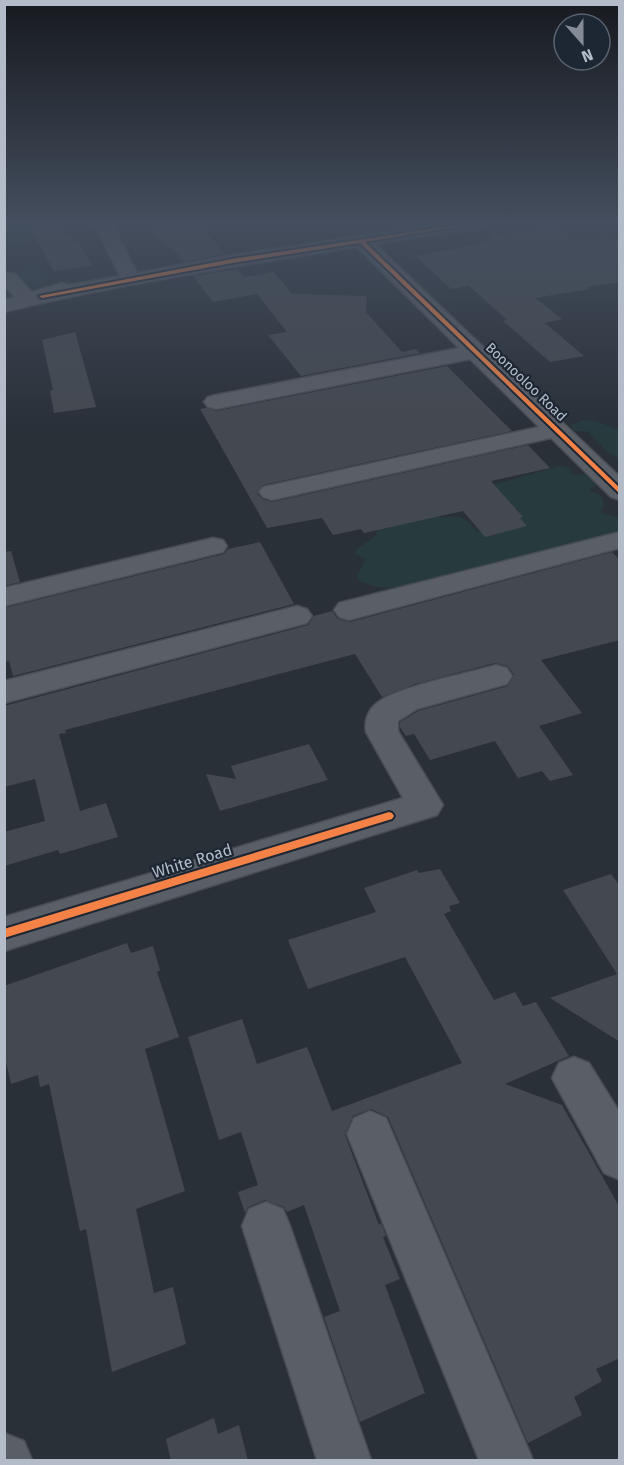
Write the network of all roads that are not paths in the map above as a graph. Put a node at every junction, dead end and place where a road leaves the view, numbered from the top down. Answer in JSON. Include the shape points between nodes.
{"nodes":[{"id":1,"x":27,"y":291,"type":"edge"},
{"id":2,"x":65,"y":291,"type":"edge"},
{"id":3,"x":414,"y":291,"type":"edge"},
{"id":4,"x":36,"y":298,"type":"junction"},
{"id":5,"x":4,"y":306,"type":"edge"},
{"id":6,"x":476,"y":351,"type":"junction"},
{"id":7,"x":216,"y":402,"type":"dead end"},
{"id":8,"x":556,"y":430,"type":"junction"},
{"id":9,"x":272,"y":492,"type":"dead end"},
{"id":10,"x":620,"y":492,"type":"edge"},
{"id":11,"x":620,"y":540,"type":"edge"},
{"id":12,"x":213,"y":546,"type":"dead end"},
{"id":13,"x":4,"y":597,"type":"edge"},
{"id":14,"x":349,"y":610,"type":"dead end"},
{"id":15,"x":297,"y":616,"type":"dead end"},
{"id":16,"x":496,"y":676,"type":"dead end"},
{"id":17,"x":4,"y":692,"type":"edge"},
{"id":18,"x":4,"y":934,"type":"edge"},
{"id":19,"x":574,"y":1078,"type":"dead end"},
{"id":20,"x":370,"y":1134,"type":"dead end"},
{"id":21,"x":620,"y":1157,"type":"edge"},
{"id":22,"x":266,"y":1226,"type":"dead end"},
{"id":23,"x":344,"y":1461,"type":"edge"},
{"id":24,"x":506,"y":1461,"type":"edge"}],
"edges":[{"from":1,"to":4,"type":"street"},
{"from":2,"to":4,"type":"street"},
{"from":3,"to":6,"type":"street","name":"Boonooloo Road"},
{"from":4,"to":5,"type":"street"},
{"from":6,"to":7,"type":"street"},
{"from":6,"to":8,"type":"street","name":"Boonooloo Road"},
{"from":8,"to":9,"type":"street"},
{"from":8,"to":10,"type":"street","name":"Boonooloo Road"},
{"from":11,"to":14,"type":"street"},
{"from":12,"to":13,"type":"street"},
{"from":15,"to":17,"type":"street"},
{"from":16,"to":18,"type":"street","name":"White Road","via":[[406,701],[382,719],[382,732],[425,805]]},
{"from":19,"to":21,"type":"street"},
{"from":20,"to":24,"type":"street"},
{"from":22,"to":23,"type":"street"}]}
